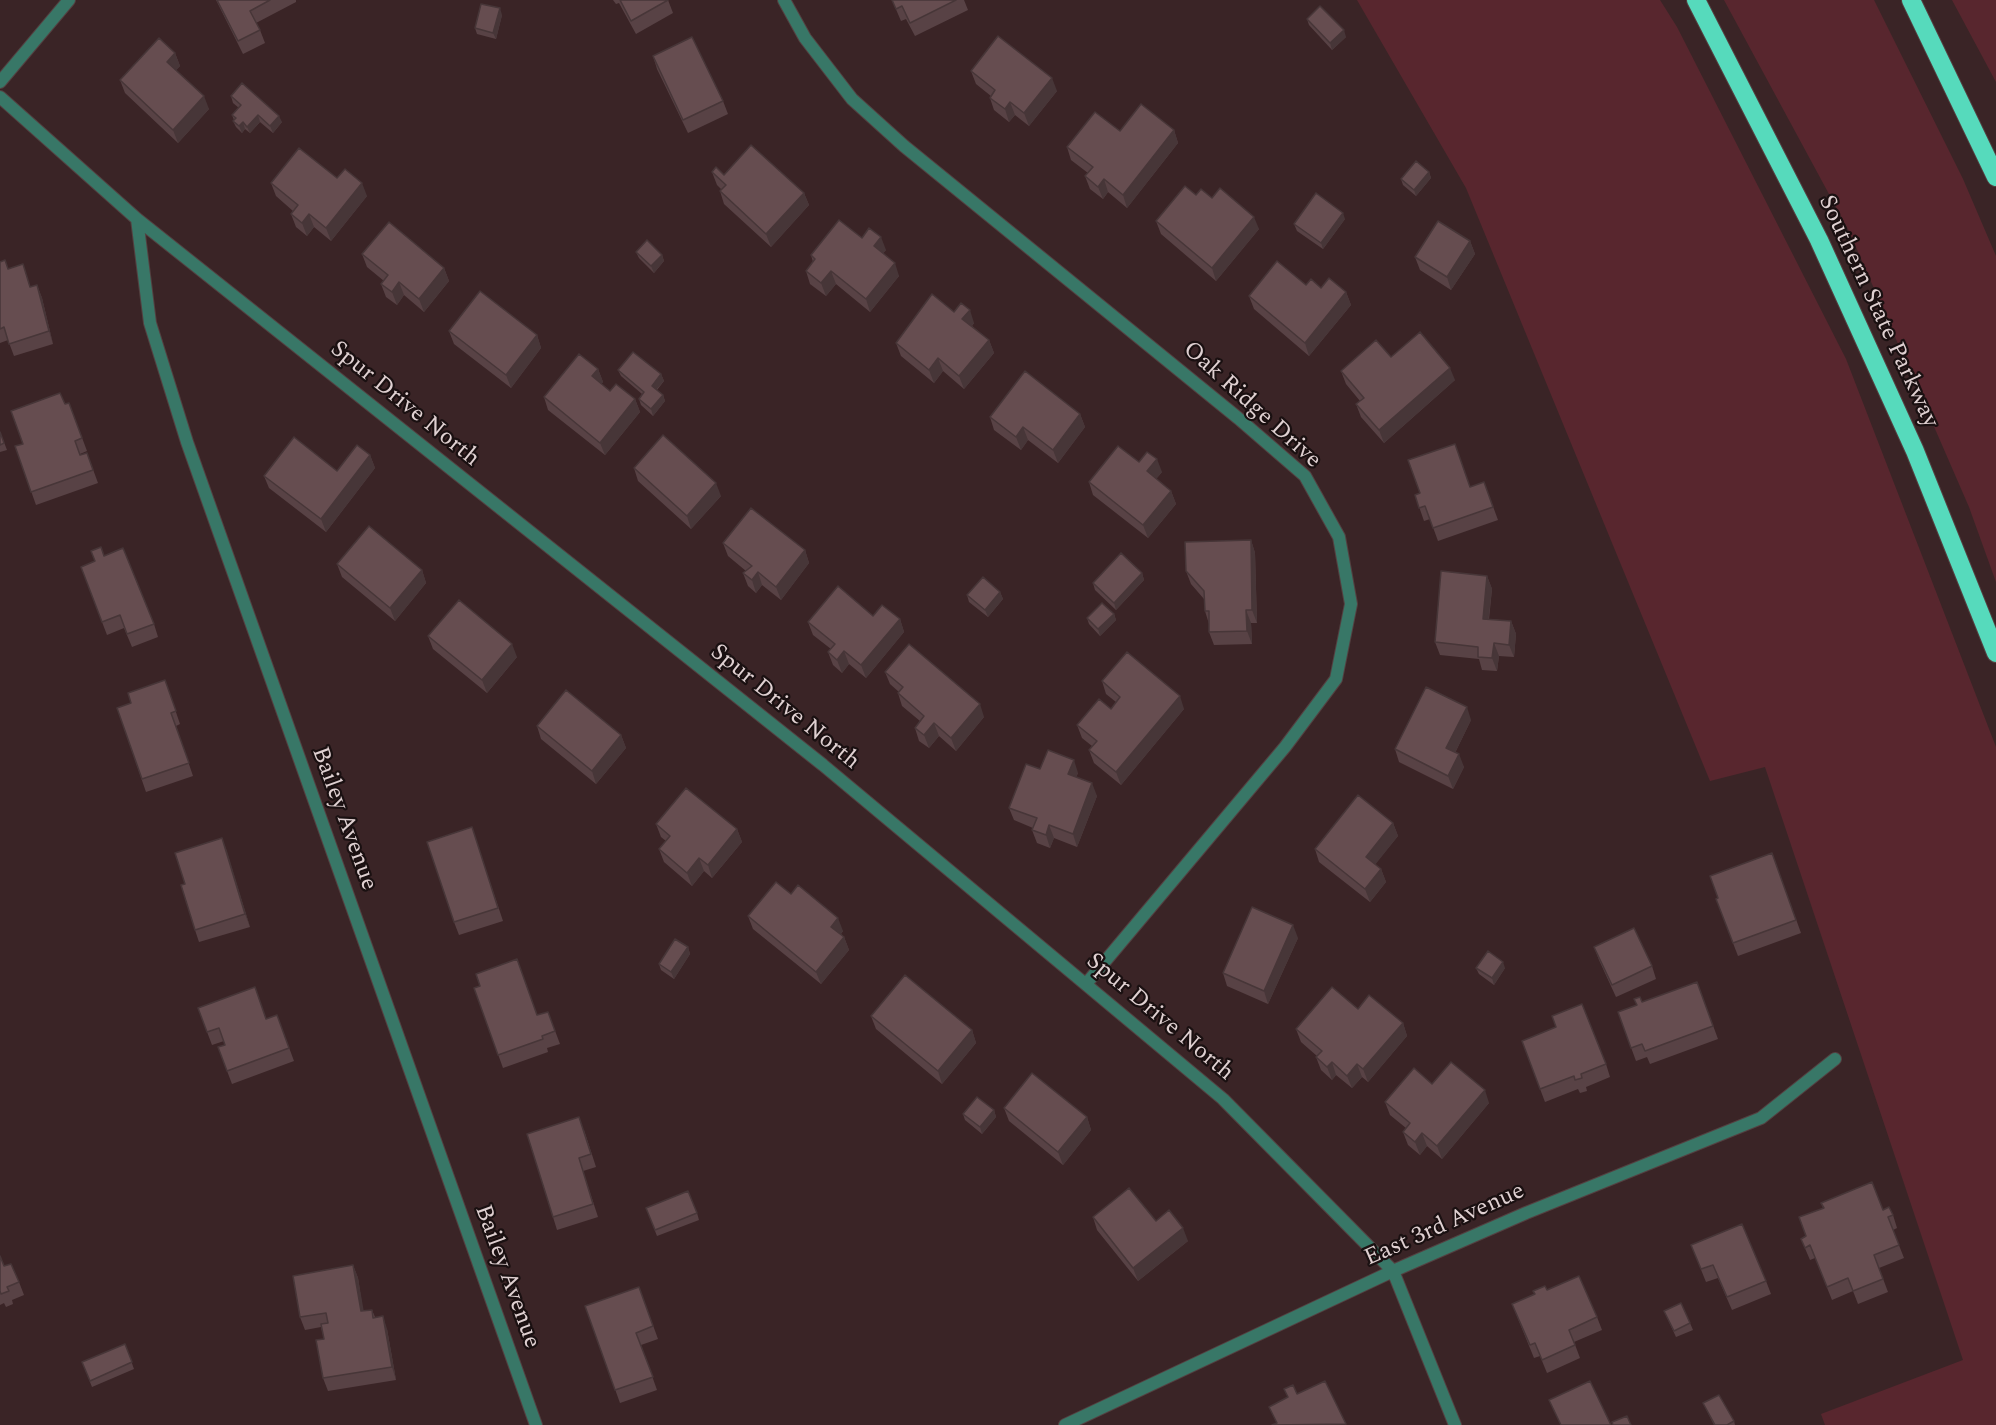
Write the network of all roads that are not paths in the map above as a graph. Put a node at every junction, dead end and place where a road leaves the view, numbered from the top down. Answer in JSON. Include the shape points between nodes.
{"nodes":[{"id":1,"x":69,"y":0,"type":"edge"},
{"id":2,"x":784,"y":0,"type":"edge"},
{"id":3,"x":1696,"y":0,"type":"edge"},
{"id":4,"x":1911,"y":0,"type":"edge"},
{"id":5,"x":0,"y":82,"type":"edge"},
{"id":6,"x":0,"y":97,"type":"edge"},
{"id":7,"x":1996,"y":177,"type":"edge"},
{"id":8,"x":137,"y":219,"type":"junction"},
{"id":9,"x":1996,"y":653,"type":"edge"},
{"id":10,"x":1086,"y":984,"type":"junction"},
{"id":11,"x":1835,"y":1059,"type":"dead end"},
{"id":12,"x":1393,"y":1271,"type":"junction"},
{"id":13,"x":536,"y":1425,"type":"edge"},
{"id":14,"x":1065,"y":1425,"type":"edge"},
{"id":15,"x":1455,"y":1425,"type":"edge"}],
"edges":[{"from":1,"to":5,"type":"street"},
{"from":2,"to":10,"type":"street","name":"Oak Ridge Drive","via":[[805,38],[852,99],[1305,476],[1339,537],[1352,603],[1336,679],[1285,747]]},
{"from":3,"to":9,"type":"highway","name":"Southern State Parkway","via":[[1819,240],[1915,452]]},
{"from":4,"to":7,"type":"highway"},
{"from":6,"to":8,"type":"street","name":"Spur Drive North"},
{"from":8,"to":10,"type":"street","name":"Spur Drive North","via":[[823,765]]},
{"from":8,"to":13,"type":"street","name":"Bailey Avenue","via":[[150,323],[187,442]]},
{"from":10,"to":12,"type":"street","name":"Spur Drive North","via":[[1223,1099]]},
{"from":11,"to":12,"type":"street","name":"East 3rd Avenue","via":[[1761,1118]]},
{"from":12,"to":14,"type":"street","name":"East 3rd Avenue"},
{"from":12,"to":15,"type":"street","name":"Spur Drive North"}]}
